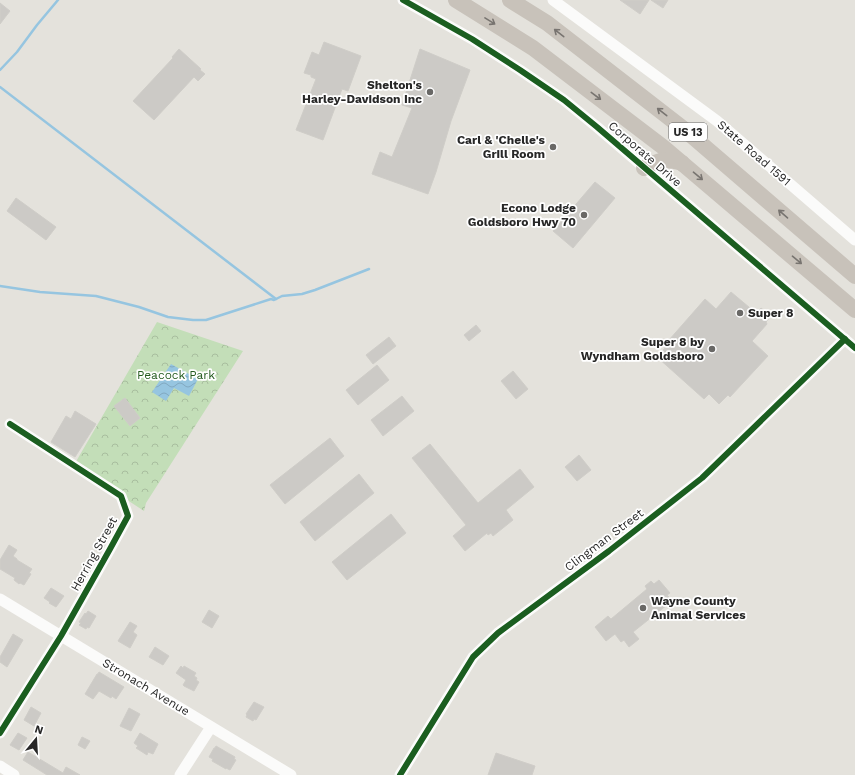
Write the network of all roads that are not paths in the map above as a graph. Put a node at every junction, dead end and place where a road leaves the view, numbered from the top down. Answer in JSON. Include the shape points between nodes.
{"nodes":[{"id":1,"x":403,"y":0,"type":"edge"},
{"id":2,"x":456,"y":0,"type":"edge"},
{"id":3,"x":510,"y":0,"type":"edge"},
{"id":4,"x":553,"y":0,"type":"edge"},
{"id":5,"x":642,"y":131,"type":"junction"},
{"id":6,"x":682,"y":163,"type":"junction"},
{"id":7,"x":644,"y":168,"type":"junction"},
{"id":8,"x":855,"y":240,"type":"edge"},
{"id":9,"x":855,"y":276,"type":"edge"},
{"id":10,"x":855,"y":310,"type":"edge"},
{"id":11,"x":845,"y":339,"type":"junction"},
{"id":12,"x":855,"y":348,"type":"edge"},
{"id":13,"x":10,"y":424,"type":"dead end"},
{"id":14,"x":0,"y":599,"type":"edge"},
{"id":15,"x":61,"y":636,"type":"junction"},
{"id":16,"x":211,"y":727,"type":"junction"},
{"id":17,"x":0,"y":732,"type":"edge"},
{"id":18,"x":0,"y":766,"type":"edge"},
{"id":19,"x":14,"y":775,"type":"edge"},
{"id":20,"x":180,"y":775,"type":"edge"},
{"id":21,"x":291,"y":775,"type":"edge"},
{"id":22,"x":400,"y":775,"type":"edge"}],
"edges":[{"from":1,"to":7,"type":"street","name":"Corporate Drive","via":[[472,39],[564,100]]},
{"from":2,"to":5,"type":"highway","number":"US 13","one_way":true,"via":[[533,48]]},
{"from":9,"to":3,"type":"highway","number":"US 13","one_way":true,"via":[[685,130],[547,23]]},
{"from":4,"to":8,"type":"street","name":"State Road 1591","via":[[717,121]]},
{"from":5,"to":6,"type":"highway","number":"US 13"},
{"from":5,"to":7,"type":"highway","via":[[648,141],[650,153]]},
{"from":6,"to":7,"type":"highway","via":[[664,160]]},
{"from":6,"to":10,"type":"highway","number":"US 13","one_way":true},
{"from":7,"to":11,"type":"street","name":"Corporate Drive"},
{"from":11,"to":12,"type":"street","name":"Corporate Drive"},
{"from":11,"to":22,"type":"street","name":"Clingman Street","via":[[702,478],[498,633],[473,657]]},
{"from":13,"to":15,"type":"street","name":"Herring Street","via":[[121,496],[128,516]]},
{"from":14,"to":15,"type":"street","name":"Stronach Avenue"},
{"from":15,"to":16,"type":"street","name":"Stronach Avenue"},
{"from":15,"to":17,"type":"street","name":"Herring Street"},
{"from":16,"to":20,"type":"street"},
{"from":16,"to":21,"type":"street","name":"Stronach Avenue"},
{"from":18,"to":19,"type":"street"}]}
